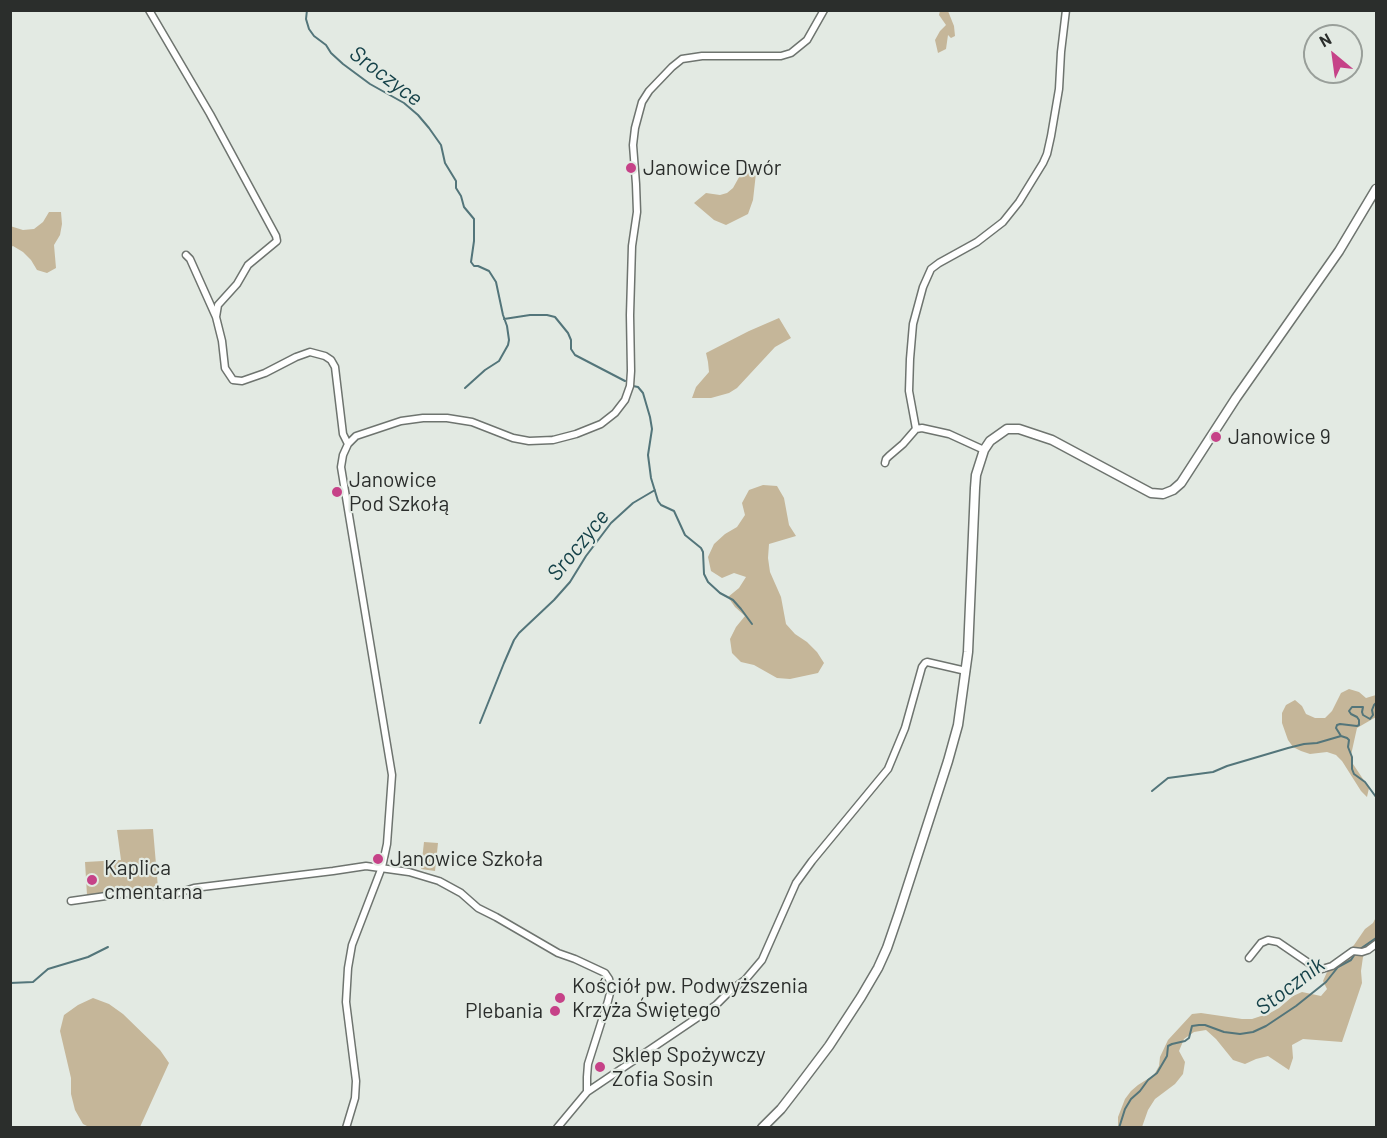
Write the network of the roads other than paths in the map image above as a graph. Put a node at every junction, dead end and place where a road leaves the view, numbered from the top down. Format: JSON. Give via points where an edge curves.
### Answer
{"nodes":[{"id":1,"x":149,"y":10,"type":"edge"},
{"id":2,"x":824,"y":10,"type":"edge"},
{"id":3,"x":1066,"y":10,"type":"edge"},
{"id":4,"x":1377,"y":189,"type":"edge"},
{"id":5,"x":186,"y":255,"type":"dead end"},
{"id":6,"x":216,"y":317,"type":"junction"},
{"id":7,"x":916,"y":429,"type":"junction"},
{"id":8,"x":348,"y":444,"type":"junction"},
{"id":9,"x":984,"y":450,"type":"junction"},
{"id":10,"x":885,"y":463,"type":"dead end"},
{"id":11,"x":966,"y":671,"type":"junction"},
{"id":12,"x":382,"y":867,"type":"junction"},
{"id":13,"x":71,"y":901,"type":"dead end"},
{"id":14,"x":1377,"y":944,"type":"edge"},
{"id":15,"x":1249,"y":958,"type":"dead end"},
{"id":16,"x":587,"y":1092,"type":"junction"},
{"id":17,"x":346,"y":1128,"type":"edge"},
{"id":18,"x":557,"y":1128,"type":"edge"},
{"id":19,"x":762,"y":1128,"type":"edge"}],
"edges":[{"from":1,"to":6,"type":"street","via":[[276,236],[277,242],[248,265],[218,305]]},
{"from":2,"to":8,"type":"street","via":[[807,40],[792,53],[682,59],[642,102],[633,145],[637,212],[632,246],[630,386],[615,413],[601,424],[554,440],[513,438],[472,422],[447,418],[401,421],[356,436]]},
{"from":3,"to":7,"type":"street","via":[[1052,136],[1043,163],[1003,222],[983,239],[931,269],[923,286],[913,324],[910,359],[909,391]]},
{"from":4,"to":9,"type":"street","via":[[1339,251],[1173,490],[1151,493],[1052,440],[1019,429],[1007,429]]},
{"from":5,"to":6,"type":"street"},
{"from":6,"to":8,"type":"street","via":[[225,368],[233,380],[265,374],[310,352],[331,360]]},
{"from":7,"to":9,"type":"street","via":[[949,434]]},
{"from":7,"to":10,"type":"street"},
{"from":8,"to":12,"type":"street","via":[[341,467],[392,775]]},
{"from":9,"to":11,"type":"street","via":[[975,488]]},
{"from":11,"to":16,"type":"street","via":[[927,662],[922,667],[888,769],[796,883],[762,960],[745,980],[717,1005]]},
{"from":11,"to":19,"type":"street","via":[[948,761],[887,948],[861,998],[828,1046]]},
{"from":12,"to":13,"type":"street","via":[[194,888],[168,896],[128,893]]},
{"from":12,"to":16,"type":"street","via":[[439,881],[558,953],[605,973],[611,989],[588,1064]]},
{"from":12,"to":17,"type":"street","via":[[352,945],[348,968],[346,1002],[356,1081]]},
{"from":14,"to":15,"type":"street","via":[[1368,951],[1353,951],[1322,969],[1268,940]]},
{"from":16,"to":18,"type":"street"}]}
